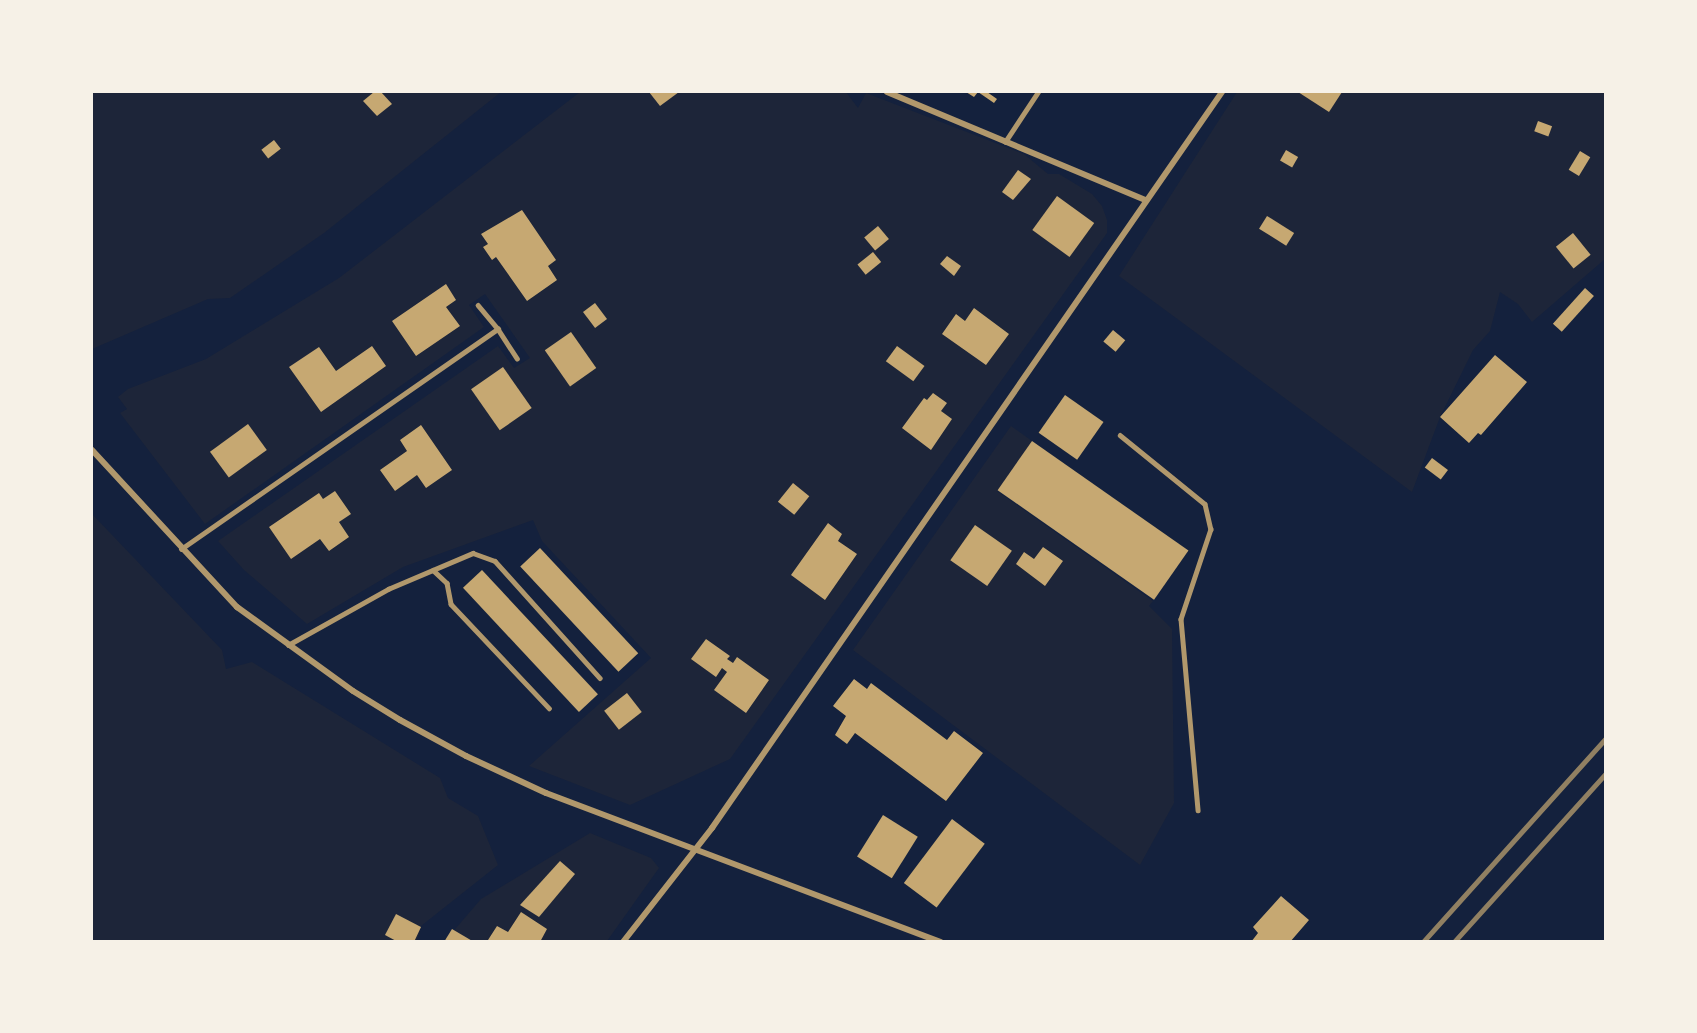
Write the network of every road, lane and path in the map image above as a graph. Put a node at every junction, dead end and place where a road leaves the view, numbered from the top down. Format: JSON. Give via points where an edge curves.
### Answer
{"nodes":[{"id":1,"x":887,"y":92,"type":"edge"},
{"id":2,"x":1038,"y":92,"type":"edge"},
{"id":3,"x":1222,"y":92,"type":"edge"},
{"id":4,"x":1005,"y":142,"type":"junction"},
{"id":5,"x":1145,"y":200,"type":"junction"},
{"id":6,"x":478,"y":305,"type":"dead end"},
{"id":7,"x":498,"y":329,"type":"junction"},
{"id":8,"x":517,"y":358,"type":"dead end"},
{"id":9,"x":1120,"y":435,"type":"dead end"},
{"id":10,"x":92,"y":450,"type":"edge"},
{"id":11,"x":182,"y":549,"type":"junction"},
{"id":12,"x":433,"y":570,"type":"junction"},
{"id":13,"x":288,"y":645,"type":"junction"},
{"id":14,"x":600,"y":678,"type":"dead end"},
{"id":15,"x":549,"y":708,"type":"dead end"},
{"id":16,"x":1198,"y":810,"type":"dead end"},
{"id":17,"x":694,"y":848,"type":"junction"},
{"id":18,"x":623,"y":942,"type":"edge"},
{"id":19,"x":941,"y":942,"type":"edge"}],
"edges":[{"from":1,"to":4,"type":"street"},
{"from":2,"to":4,"type":"lane"},
{"from":3,"to":5,"type":"street"},
{"from":4,"to":5,"type":"street"},
{"from":5,"to":17,"type":"street"},
{"from":6,"to":7,"type":"lane"},
{"from":7,"to":8,"type":"lane"},
{"from":7,"to":11,"type":"lane"},
{"from":9,"to":16,"type":"lane","via":[[1205,504],[1211,529],[1181,619]]},
{"from":10,"to":11,"type":"street"},
{"from":11,"to":13,"type":"street","via":[[237,607]]},
{"from":12,"to":13,"type":"lane","via":[[388,589]]},
{"from":12,"to":14,"type":"lane","via":[[473,553],[495,561]]},
{"from":12,"to":15,"type":"lane","via":[[447,583],[451,604]]},
{"from":13,"to":17,"type":"street","via":[[379,707],[466,756],[558,798]]},
{"from":17,"to":18,"type":"street"},
{"from":17,"to":19,"type":"street"}]}
